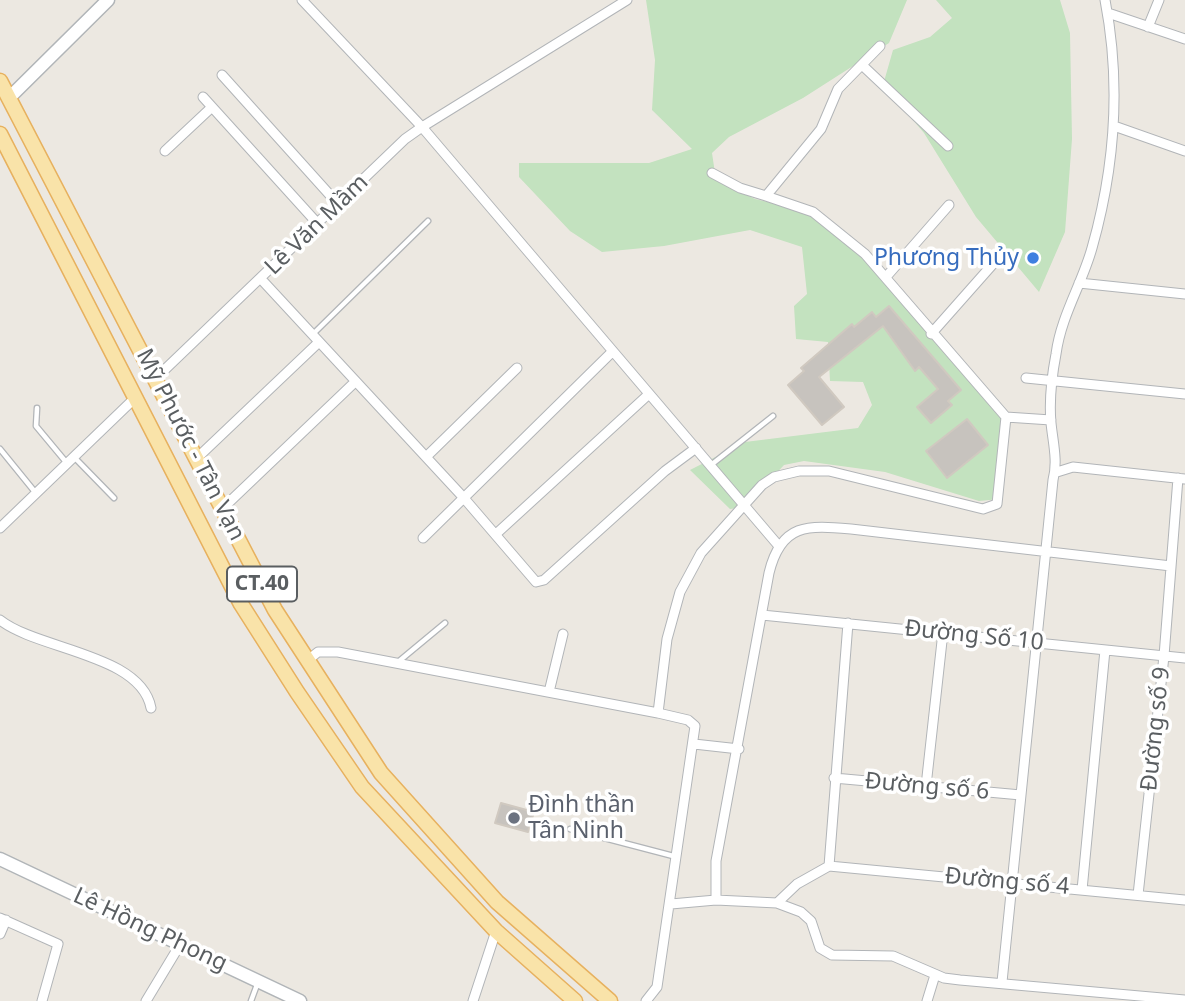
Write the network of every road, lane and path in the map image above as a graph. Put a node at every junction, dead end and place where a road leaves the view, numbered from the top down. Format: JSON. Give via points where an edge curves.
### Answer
{"nodes":[{"id":1,"x":108,"y":0,"type":"edge"},
{"id":2,"x":302,"y":0,"type":"edge"},
{"id":3,"x":627,"y":0,"type":"edge"},
{"id":4,"x":1105,"y":0,"type":"edge"},
{"id":5,"x":1159,"y":0,"type":"edge"},
{"id":6,"x":1108,"y":13,"type":"junction"},
{"id":7,"x":1148,"y":27,"type":"junction"},
{"id":8,"x":1185,"y":40,"type":"edge"},
{"id":9,"x":880,"y":46,"type":"dead end"},
{"id":10,"x":862,"y":65,"type":"junction"},
{"id":11,"x":222,"y":75,"type":"dead end"},
{"id":12,"x":0,"y":81,"type":"edge"},
{"id":13,"x":203,"y":97,"type":"dead end"},
{"id":14,"x":4,"y":102,"type":"edge"},
{"id":15,"x":212,"y":107,"type":"junction"},
{"id":16,"x":1114,"y":126,"type":"junction"},
{"id":17,"x":422,"y":127,"type":"junction"},
{"id":18,"x":0,"y":134,"type":"edge"},
{"id":19,"x":948,"y":146,"type":"dead end"},
{"id":20,"x":165,"y":150,"type":"dead end"},
{"id":21,"x":1185,"y":151,"type":"edge"},
{"id":22,"x":712,"y":173,"type":"dead end"},
{"id":23,"x":766,"y":196,"type":"junction"},
{"id":24,"x":338,"y":204,"type":"junction"},
{"id":25,"x":949,"y":205,"type":"dead end"},
{"id":26,"x":428,"y":221,"type":"dead end"},
{"id":27,"x":318,"y":224,"type":"junction"},
{"id":28,"x":1000,"y":256,"type":"dead end"},
{"id":29,"x":887,"y":277,"type":"junction"},
{"id":30,"x":261,"y":279,"type":"junction"},
{"id":31,"x":1079,"y":284,"type":"junction"},
{"id":32,"x":1185,"y":294,"type":"edge"},
{"id":33,"x":932,"y":334,"type":"junction"},
{"id":34,"x":315,"y":339,"type":"junction"},
{"id":35,"x":612,"y":352,"type":"junction"},
{"id":36,"x":517,"y":368,"type":"dead end"},
{"id":37,"x":156,"y":378,"type":"junction"},
{"id":38,"x":1026,"y":378,"type":"dead end"},
{"id":39,"x":1054,"y":380,"type":"junction"},
{"id":40,"x":355,"y":382,"type":"junction"},
{"id":41,"x":649,"y":394,"type":"junction"},
{"id":42,"x":1185,"y":394,"type":"edge"},
{"id":43,"x":135,"y":398,"type":"junction"},
{"id":44,"x":37,"y":408,"type":"dead end"},
{"id":45,"x":773,"y":416,"type":"dead end"},
{"id":46,"x":1006,"y":417,"type":"junction"},
{"id":47,"x":1051,"y":420,"type":"junction"},
{"id":48,"x":696,"y":448,"type":"junction"},
{"id":49,"x":0,"y":449,"type":"edge"},
{"id":50,"x":426,"y":457,"type":"junction"},
{"id":51,"x":197,"y":458,"type":"junction"},
{"id":52,"x":70,"y":459,"type":"junction"},
{"id":53,"x":710,"y":465,"type":"junction"},
{"id":54,"x":1057,"y":472,"type":"junction"},
{"id":55,"x":1181,"y":478,"type":"edge"},
{"id":56,"x":36,"y":492,"type":"junction"},
{"id":57,"x":463,"y":497,"type":"junction"},
{"id":58,"x":114,"y":498,"type":"dead end"},
{"id":59,"x":745,"y":507,"type":"junction"},
{"id":60,"x":223,"y":508,"type":"junction"},
{"id":61,"x":1,"y":524,"type":"edge"},
{"id":62,"x":496,"y":534,"type":"junction"},
{"id":63,"x":423,"y":538,"type":"dead end"},
{"id":64,"x":778,"y":545,"type":"junction"},
{"id":65,"x":1046,"y":551,"type":"junction"},
{"id":66,"x":1171,"y":566,"type":"junction"},
{"id":67,"x":762,"y":615,"type":"junction"},
{"id":68,"x":0,"y":620,"type":"edge"},
{"id":69,"x":445,"y":623,"type":"dead end"},
{"id":70,"x":848,"y":623,"type":"junction"},
{"id":71,"x":943,"y":632,"type":"junction"},
{"id":72,"x":563,"y":634,"type":"dead end"},
{"id":73,"x":1036,"y":643,"type":"junction"},
{"id":74,"x":1105,"y":650,"type":"junction"},
{"id":75,"x":1164,"y":656,"type":"junction"},
{"id":76,"x":1185,"y":658,"type":"edge"},
{"id":77,"x":308,"y":660,"type":"junction"},
{"id":78,"x":397,"y":663,"type":"junction"},
{"id":79,"x":549,"y":692,"type":"junction"},
{"id":80,"x":150,"y":708,"type":"dead end"},
{"id":81,"x":658,"y":713,"type":"junction"},
{"id":82,"x":694,"y":744,"type":"junction"},
{"id":83,"x":739,"y":749,"type":"junction"},
{"id":84,"x":834,"y":778,"type":"junction"},
{"id":85,"x":926,"y":786,"type":"junction"},
{"id":86,"x":1021,"y":795,"type":"junction"},
{"id":87,"x":570,"y":829,"type":"dead end"},
{"id":88,"x":678,"y":857,"type":"junction"},
{"id":89,"x":0,"y":859,"type":"edge"},
{"id":90,"x":829,"y":866,"type":"junction"},
{"id":91,"x":1012,"y":883,"type":"junction"},
{"id":92,"x":1082,"y":890,"type":"junction"},
{"id":93,"x":1138,"y":895,"type":"junction"},
{"id":94,"x":716,"y":900,"type":"junction"},
{"id":95,"x":1185,"y":900,"type":"edge"},
{"id":96,"x":777,"y":903,"type":"junction"},
{"id":97,"x":671,"y":904,"type":"junction"},
{"id":98,"x":3,"y":919,"type":"edge"},
{"id":99,"x":496,"y":931,"type":"junction"},
{"id":100,"x":0,"y":934,"type":"edge"},
{"id":101,"x":181,"y":943,"type":"junction"},
{"id":102,"x":935,"y":975,"type":"junction"},
{"id":103,"x":259,"y":982,"type":"junction"},
{"id":104,"x":1002,"y":982,"type":"junction"},
{"id":105,"x":1185,"y":1000,"type":"edge"},
{"id":106,"x":42,"y":1001,"type":"edge"},
{"id":107,"x":146,"y":1001,"type":"edge"},
{"id":108,"x":251,"y":1001,"type":"edge"},
{"id":109,"x":300,"y":1001,"type":"edge"},
{"id":110,"x":473,"y":1001,"type":"edge"},
{"id":111,"x":575,"y":1001,"type":"edge"},
{"id":112,"x":610,"y":1001,"type":"edge"},
{"id":113,"x":646,"y":1001,"type":"edge"},
{"id":114,"x":927,"y":1001,"type":"edge"}],
"edges":[{"from":1,"to":14,"type":"main road"},
{"from":2,"to":17,"type":"street"},
{"from":3,"to":17,"type":"street","name":"Lê Văn Mầm"},
{"from":4,"to":6,"type":"street"},
{"from":5,"to":7,"type":"street"},
{"from":6,"to":7,"type":"street"},
{"from":6,"to":16,"type":"street"},
{"from":7,"to":8,"type":"street"},
{"from":9,"to":10,"type":"street"},
{"from":10,"to":19,"type":"street"},
{"from":10,"to":23,"type":"street","via":[[838,89],[821,130]]},
{"from":11,"to":24,"type":"street"},
{"from":12,"to":14,"type":"main road","name":"Mỹ Phước - Tân Vạn","number":"CT.40"},
{"from":13,"to":15,"type":"street"},
{"from":14,"to":37,"type":"main road","name":"Mỹ Phước - Tân Vạn","number":"CT.40"},
{"from":15,"to":20,"type":"street"},
{"from":15,"to":27,"type":"street"},
{"from":16,"to":21,"type":"street"},
{"from":16,"to":31,"type":"street","via":[[1108,177]]},
{"from":17,"to":24,"type":"street","name":"Lê Văn Mầm"},
{"from":17,"to":35,"type":"street"},
{"from":18,"to":43,"type":"main road","name":"Mỹ Phước - Tân Vạn","number":"CT.40"},
{"from":22,"to":23,"type":"street"},
{"from":23,"to":29,"type":"street","via":[[813,212]]},
{"from":24,"to":27,"type":"street","name":"Lê Văn Mầm"},
{"from":25,"to":29,"type":"street"},
{"from":26,"to":34,"type":"lane"},
{"from":27,"to":30,"type":"street","name":"Lê Văn Mầm"},
{"from":28,"to":33,"type":"street"},
{"from":29,"to":33,"type":"street"},
{"from":30,"to":34,"type":"street"},
{"from":30,"to":37,"type":"street","name":"Lê Văn Mầm"},
{"from":31,"to":32,"type":"street"},
{"from":31,"to":39,"type":"street","via":[[1060,333]]},
{"from":33,"to":46,"type":"street"},
{"from":34,"to":40,"type":"street"},
{"from":34,"to":51,"type":"street"},
{"from":35,"to":41,"type":"street"},
{"from":35,"to":57,"type":"street"},
{"from":36,"to":50,"type":"street"},
{"from":37,"to":51,"type":"main road","name":"Mỹ Phước - Tân Vạn","number":"CT.40"},
{"from":38,"to":39,"type":"street"},
{"from":39,"to":42,"type":"street"},
{"from":39,"to":47,"type":"street"},
{"from":40,"to":50,"type":"street"},
{"from":40,"to":60,"type":"street"},
{"from":41,"to":48,"type":"street"},
{"from":41,"to":62,"type":"street"},
{"from":43,"to":52,"type":"street"},
{"from":43,"to":99,"type":"main road","name":"Mỹ Phước - Tân Vạn","number":"CT.40","via":[[241,604],[297,692],[362,787]]},
{"from":44,"to":52,"type":"lane","via":[[36,426]]},
{"from":45,"to":53,"type":"lane"},
{"from":46,"to":47,"type":"street"},
{"from":46,"to":59,"type":"street","via":[[1001,482],[997,504],[992,507],[983,509],[829,471],[799,471],[762,485]]},
{"from":47,"to":54,"type":"street"},
{"from":48,"to":53,"type":"street"},
{"from":48,"to":62,"type":"street","via":[[544,580],[536,582]]},
{"from":49,"to":56,"type":"lane"},
{"from":50,"to":57,"type":"street"},
{"from":51,"to":60,"type":"main road","name":"Mỹ Phước - Tân Vạn","number":"CT.40"},
{"from":52,"to":56,"type":"street"},
{"from":52,"to":58,"type":"lane"},
{"from":53,"to":59,"type":"street"},
{"from":54,"to":55,"type":"street","via":[[1073,467]]},
{"from":54,"to":65,"type":"street"},
{"from":55,"to":66,"type":"street","name":"Đường số 9"},
{"from":56,"to":61,"type":"street"},
{"from":57,"to":62,"type":"street"},
{"from":57,"to":63,"type":"street"},
{"from":59,"to":64,"type":"street"},
{"from":59,"to":81,"type":"street","via":[[701,553],[680,592],[667,639]]},
{"from":60,"to":77,"type":"main road","name":"Mỹ Phước - Tân Vạn","number":"CT.40","via":[[275,610]]},
{"from":64,"to":65,"type":"street","via":[[790,534],[812,526]]},
{"from":64,"to":67,"type":"street"},
{"from":65,"to":66,"type":"street"},
{"from":65,"to":73,"type":"street"},
{"from":66,"to":75,"type":"street","name":"Đường số 9"},
{"from":67,"to":70,"type":"street","name":"Đường Số 10"},
{"from":67,"to":83,"type":"street"},
{"from":68,"to":80,"type":"street","via":[[29,636],[97,659],[135,680],[147,693]]},
{"from":69,"to":78,"type":"lane"},
{"from":70,"to":71,"type":"street","name":"Đường Số 10"},
{"from":70,"to":84,"type":"street"},
{"from":71,"to":73,"type":"street","name":"Đường Số 10"},
{"from":71,"to":85,"type":"street"},
{"from":72,"to":79,"type":"street"},
{"from":73,"to":74,"type":"street","name":"Đường Số 10"},
{"from":73,"to":86,"type":"street"},
{"from":74,"to":75,"type":"street","name":"Đường Số 10"},
{"from":74,"to":92,"type":"street"},
{"from":75,"to":76,"type":"street","name":"Đường Số 10"},
{"from":75,"to":93,"type":"street","name":"Đường số 9"},
{"from":77,"to":78,"type":"street","via":[[327,651]]},
{"from":77,"to":112,"type":"main road","name":"Mỹ Phước - Tân Vạn","number":"CT.40","via":[[381,773],[497,902]]},
{"from":78,"to":79,"type":"street"},
{"from":79,"to":81,"type":"street"},
{"from":81,"to":82,"type":"street","via":[[695,726]]},
{"from":82,"to":83,"type":"street"},
{"from":82,"to":88,"type":"street"},
{"from":83,"to":94,"type":"street","via":[[716,861]]},
{"from":84,"to":85,"type":"street","name":"Đường số 6"},
{"from":84,"to":90,"type":"street"},
{"from":85,"to":86,"type":"street","name":"Đường số 6"},
{"from":86,"to":91,"type":"street"},
{"from":87,"to":88,"type":"lane"},
{"from":88,"to":97,"type":"street"},
{"from":89,"to":101,"type":"main road","name":"Lê Hồng Phong"},
{"from":90,"to":91,"type":"street","name":"Đường số 4"},
{"from":90,"to":96,"type":"street","via":[[797,884]]},
{"from":91,"to":92,"type":"street","name":"Đường số 4"},
{"from":91,"to":104,"type":"street"},
{"from":92,"to":93,"type":"street","name":"Đường số 4"},
{"from":93,"to":95,"type":"street","name":"Đường số 4"},
{"from":94,"to":96,"type":"street"},
{"from":94,"to":97,"type":"street"},
{"from":96,"to":102,"type":"street","via":[[811,921],[820,948],[832,955],[893,956]]},
{"from":97,"to":113,"type":"street","via":[[657,987]]},
{"from":98,"to":100,"type":"street"},
{"from":98,"to":106,"type":"street","via":[[58,944]]},
{"from":99,"to":110,"type":"street"},
{"from":99,"to":111,"type":"main road","name":"Mỹ Phước - Tân Vạn","number":"CT.40"},
{"from":101,"to":103,"type":"main road","name":"Lê Hồng Phong"},
{"from":101,"to":107,"type":"street"},
{"from":102,"to":104,"type":"street"},
{"from":102,"to":114,"type":"street"},
{"from":103,"to":108,"type":"lane"},
{"from":103,"to":109,"type":"main road","name":"Lê Hồng Phong"},
{"from":104,"to":105,"type":"street"}]}
